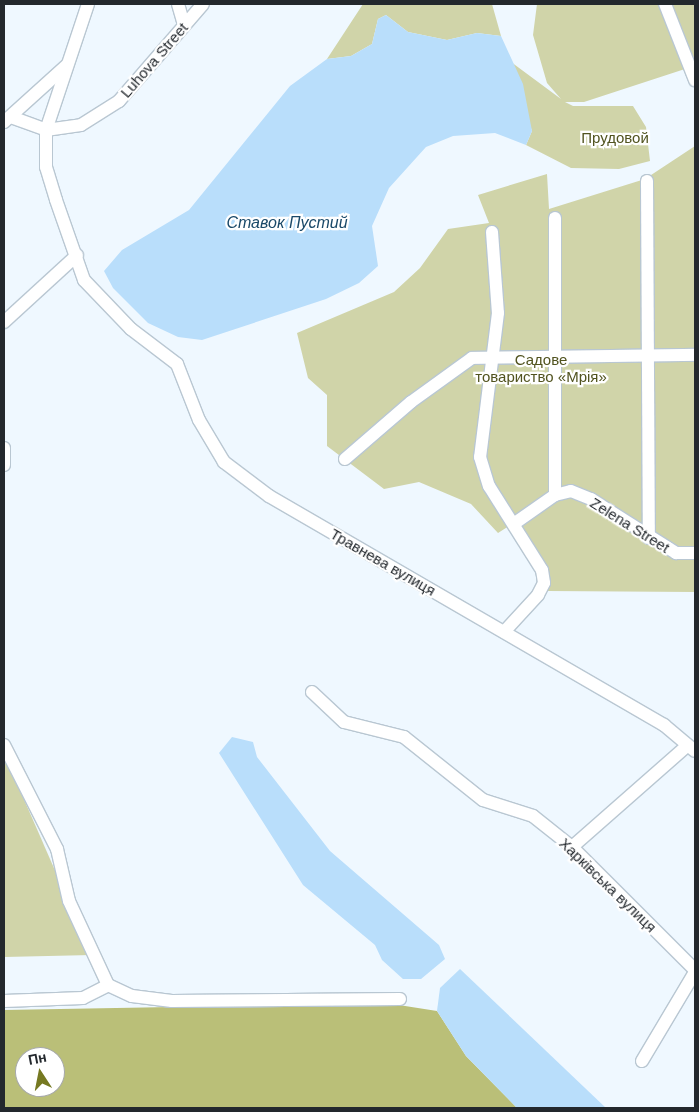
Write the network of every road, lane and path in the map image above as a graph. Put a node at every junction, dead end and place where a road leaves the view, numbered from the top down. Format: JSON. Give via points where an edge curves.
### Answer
{"nodes":[{"id":1,"x":88,"y":4,"type":"edge"},
{"id":2,"x":178,"y":4,"type":"edge"},
{"id":3,"x":203,"y":4,"type":"edge"},
{"id":4,"x":665,"y":4,"type":"edge"},
{"id":5,"x":184,"y":25,"type":"junction"},
{"id":6,"x":68,"y":64,"type":"junction"},
{"id":7,"x":695,"y":80,"type":"edge"},
{"id":8,"x":7,"y":120,"type":"edge"},
{"id":9,"x":46,"y":130,"type":"junction"},
{"id":10,"x":647,"y":181,"type":"dead end"},
{"id":11,"x":555,"y":218,"type":"dead end"},
{"id":12,"x":492,"y":232,"type":"dead end"},
{"id":13,"x":77,"y":255,"type":"junction"},
{"id":14,"x":4,"y":322,"type":"edge"},
{"id":15,"x":650,"y":353,"type":"junction"},
{"id":16,"x":555,"y":355,"type":"junction"},
{"id":17,"x":695,"y":355,"type":"edge"},
{"id":18,"x":496,"y":356,"type":"junction"},
{"id":19,"x":4,"y":448,"type":"edge"},
{"id":20,"x":345,"y":459,"type":"dead end"},
{"id":21,"x":4,"y":465,"type":"edge"},
{"id":22,"x":555,"y":495,"type":"junction"},
{"id":23,"x":515,"y":523,"type":"junction"},
{"id":24,"x":649,"y":538,"type":"junction"},
{"id":25,"x":695,"y":553,"type":"edge"},
{"id":26,"x":504,"y":632,"type":"junction"},
{"id":27,"x":312,"y":692,"type":"dead end"},
{"id":28,"x":4,"y":745,"type":"edge"},
{"id":29,"x":692,"y":748,"type":"edge"},
{"id":30,"x":8,"y":765,"type":"edge"},
{"id":31,"x":572,"y":847,"type":"junction"},
{"id":32,"x":695,"y":971,"type":"edge"},
{"id":33,"x":108,"y":985,"type":"junction"},
{"id":34,"x":400,"y":999,"type":"dead end"},
{"id":35,"x":4,"y":1001,"type":"edge"},
{"id":36,"x":642,"y":1061,"type":"dead end"}],
"edges":[{"from":1,"to":6,"type":"street","name":"Травнева вулиця"},
{"from":2,"to":5,"type":"street"},
{"from":3,"to":5,"type":"street","name":"Luhova Street"},
{"from":4,"to":7,"type":"street"},
{"from":5,"to":9,"type":"street","name":"Luhova Street","via":[[119,101],[81,125]]},
{"from":6,"to":8,"type":"street"},
{"from":6,"to":9,"type":"street","name":"Травнева вулиця"},
{"from":8,"to":9,"type":"street"},
{"from":9,"to":13,"type":"street","name":"Травнева вулиця","via":[[46,166]]},
{"from":10,"to":15,"type":"street"},
{"from":11,"to":16,"type":"street"},
{"from":12,"to":18,"type":"street"},
{"from":13,"to":14,"type":"street"},
{"from":13,"to":26,"type":"street","name":"Травнева вулиця","via":[[84,280],[95,296],[130,329],[177,364],[199,420],[224,462],[269,496]]},
{"from":15,"to":16,"type":"street"},
{"from":15,"to":17,"type":"street"},
{"from":15,"to":24,"type":"street"},
{"from":16,"to":18,"type":"street"},
{"from":16,"to":22,"type":"street"},
{"from":18,"to":20,"type":"street","via":[[472,358],[411,402]]},
{"from":18,"to":23,"type":"street","via":[[480,457],[489,486]]},
{"from":19,"to":21,"type":"street"},
{"from":22,"to":23,"type":"street"},
{"from":22,"to":24,"type":"street","name":"Zelena Street","via":[[571,491],[591,499]]},
{"from":23,"to":26,"type":"street","via":[[542,570],[544,583],[538,595]]},
{"from":24,"to":25,"type":"street","name":"Zelena Street","via":[[676,553]]},
{"from":26,"to":29,"type":"street","name":"Травнева вулиця","via":[[664,725]]},
{"from":27,"to":31,"type":"street","name":"Харківська вулиця","via":[[344,722],[404,737],[482,800],[533,816]]},
{"from":28,"to":30,"type":"street"},
{"from":29,"to":31,"type":"street"},
{"from":30,"to":33,"type":"street","via":[[57,850],[69,901]]},
{"from":31,"to":32,"type":"street","name":"Харківська вулиця"},
{"from":32,"to":36,"type":"street"},
{"from":33,"to":34,"type":"street","via":[[132,996],[172,1001]]},
{"from":33,"to":35,"type":"street","via":[[83,998]]}]}
